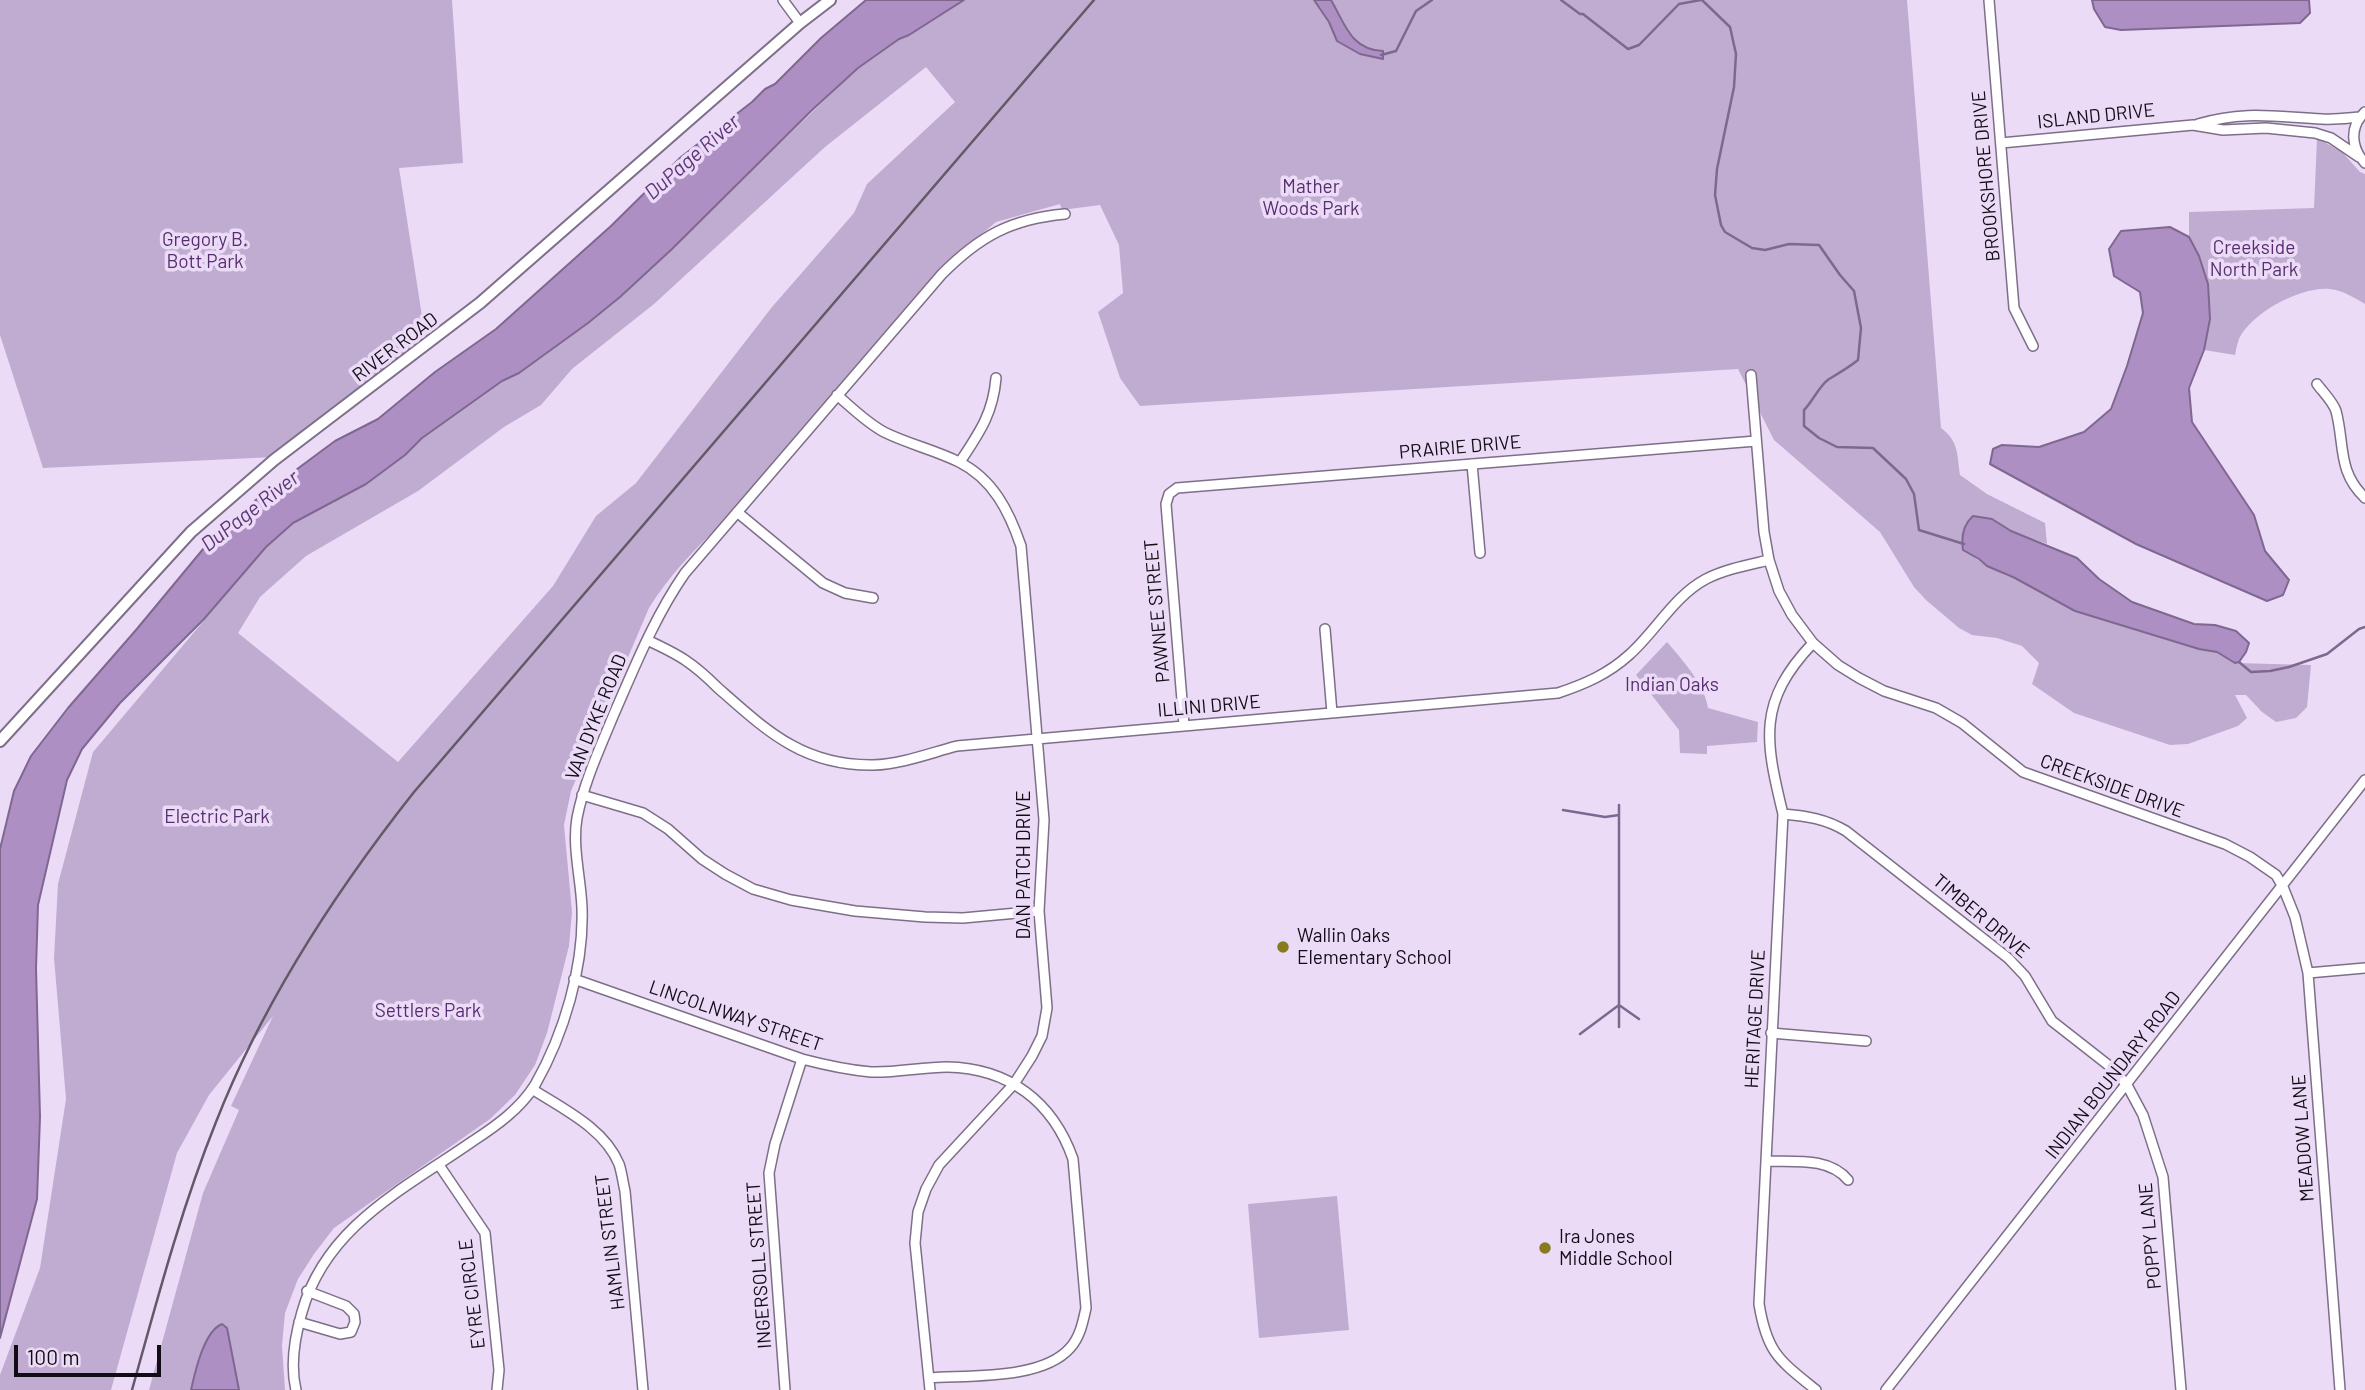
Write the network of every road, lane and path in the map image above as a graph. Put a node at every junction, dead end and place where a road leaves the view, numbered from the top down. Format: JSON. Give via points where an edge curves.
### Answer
{"nodes":[{"id":1,"x":783,"y":0,"type":"edge"},
{"id":2,"x":830,"y":0,"type":"edge"},
{"id":3,"x":1989,"y":0,"type":"edge"},
{"id":4,"x":800,"y":23,"type":"junction"},
{"id":5,"x":2363,"y":114,"type":"edge"},
{"id":6,"x":2193,"y":125,"type":"junction"},
{"id":7,"x":2001,"y":143,"type":"junction"},
{"id":8,"x":2362,"y":160,"type":"edge"},
{"id":9,"x":1065,"y":214,"type":"dead end"},
{"id":10,"x":2033,"y":346,"type":"dead end"},
{"id":11,"x":1751,"y":375,"type":"dead end"},
{"id":12,"x":996,"y":378,"type":"dead end"},
{"id":13,"x":2317,"y":384,"type":"dead end"},
{"id":14,"x":837,"y":395,"type":"junction"},
{"id":15,"x":1756,"y":441,"type":"junction"},
{"id":16,"x":960,"y":462,"type":"junction"},
{"id":17,"x":1472,"y":464,"type":"junction"},
{"id":18,"x":1169,"y":494,"type":"joint"},
{"id":19,"x":2365,"y":498,"type":"edge"},
{"id":20,"x":737,"y":512,"type":"junction"},
{"id":21,"x":1480,"y":553,"type":"dead end"},
{"id":22,"x":1769,"y":560,"type":"junction"},
{"id":23,"x":873,"y":598,"type":"dead end"},
{"id":24,"x":1325,"y":629,"type":"dead end"},
{"id":25,"x":647,"y":640,"type":"junction"},
{"id":26,"x":1813,"y":643,"type":"junction"},
{"id":27,"x":1332,"y":713,"type":"junction"},
{"id":28,"x":1184,"y":725,"type":"junction"},
{"id":29,"x":1039,"y":738,"type":"junction"},
{"id":30,"x":0,"y":741,"type":"edge"},
{"id":31,"x":2365,"y":780,"type":"edge"},
{"id":32,"x":583,"y":795,"type":"junction"},
{"id":33,"x":1783,"y":814,"type":"junction"},
{"id":34,"x":2283,"y":887,"type":"junction"},
{"id":35,"x":1038,"y":911,"type":"junction"},
{"id":36,"x":2365,"y":968,"type":"edge"},
{"id":37,"x":2308,"y":973,"type":"junction"},
{"id":38,"x":574,"y":979,"type":"junction"},
{"id":39,"x":1771,"y":1033,"type":"junction"},
{"id":40,"x":1866,"y":1041,"type":"dead end"},
{"id":41,"x":802,"y":1059,"type":"junction"},
{"id":42,"x":1014,"y":1084,"type":"junction"},
{"id":43,"x":2127,"y":1085,"type":"junction"},
{"id":44,"x":533,"y":1089,"type":"junction"},
{"id":45,"x":1766,"y":1161,"type":"junction"},
{"id":46,"x":439,"y":1165,"type":"junction"},
{"id":47,"x":1848,"y":1180,"type":"dead end"},
{"id":48,"x":307,"y":1291,"type":"junction"},
{"id":49,"x":299,"y":1322,"type":"junction"},
{"id":50,"x":929,"y":1378,"type":"junction"},
{"id":51,"x":296,"y":1390,"type":"edge"},
{"id":52,"x":497,"y":1390,"type":"edge"},
{"id":53,"x":643,"y":1390,"type":"edge"},
{"id":54,"x":785,"y":1390,"type":"edge"},
{"id":55,"x":930,"y":1390,"type":"edge"},
{"id":56,"x":1816,"y":1390,"type":"edge"},
{"id":57,"x":1886,"y":1390,"type":"edge"},
{"id":58,"x":2181,"y":1390,"type":"edge"},
{"id":59,"x":2340,"y":1390,"type":"edge"}],
"edges":[{"from":1,"to":4,"type":"street"},
{"from":2,"to":4,"type":"street","name":"RIVER ROAD"},
{"from":3,"to":7,"type":"street","name":"BROOKSHORE DRIVE"},
{"from":4,"to":30,"type":"street","name":"RIVER ROAD","via":[[480,303],[274,460],[191,532]]},
{"from":5,"to":6,"type":"street","name":"ISLAND DRIVE","via":[[2324,120],[2286,115],[2222,116]]},
{"from":5,"to":8,"type":"street","via":[[2353,136]]},
{"from":6,"to":7,"type":"street","name":"ISLAND DRIVE"},
{"from":6,"to":8,"type":"street","name":"ISLAND DRIVE","via":[[2315,132]]},
{"from":7,"to":10,"type":"street","name":"BROOKSHORE DRIVE","via":[[2014,308]]},
{"from":9,"to":14,"type":"street","name":"VAN DYKE ROAD","via":[[1035,217],[1004,228],[961,255]]},
{"from":11,"to":15,"type":"street","name":"CREEKSIDE DRIVE"},
{"from":12,"to":16,"type":"street","via":[[986,421]]},
{"from":13,"to":19,"type":"street","via":[[2335,409],[2342,459]]},
{"from":14,"to":16,"type":"street","name":"DAN PATCH DRIVE","via":[[881,431]]},
{"from":14,"to":20,"type":"street","name":"VAN DYKE ROAD"},
{"from":15,"to":17,"type":"street","name":"PRAIRIE DRIVE"},
{"from":15,"to":22,"type":"street","name":"CREEKSIDE DRIVE"},
{"from":16,"to":29,"type":"street","name":"DAN PATCH DRIVE","via":[[998,493],[1021,546]]},
{"from":17,"to":18,"type":"street","name":"PRAIRIE DRIVE","via":[[1177,488]]},
{"from":17,"to":21,"type":"street"},
{"from":18,"to":28,"type":"street","name":"PAWNEE STREET","via":[[1166,504]]},
{"from":20,"to":23,"type":"street","via":[[823,583]]},
{"from":20,"to":25,"type":"street","name":"VAN DYKE ROAD","via":[[678,582]]},
{"from":22,"to":26,"type":"street","name":"CREEKSIDE DRIVE","via":[[1779,591]]},
{"from":22,"to":27,"type":"street","name":"ILLINI DRIVE","via":[[1705,579],[1681,597],[1631,654],[1608,673],[1584,684],[1532,697]]},
{"from":24,"to":27,"type":"street"},
{"from":25,"to":29,"type":"street","name":"ILLINI DRIVE","via":[[687,661],[769,732],[814,755],[872,765],[897,763],[957,746]]},
{"from":25,"to":32,"type":"street","name":"VAN DYKE ROAD"},
{"from":26,"to":33,"type":"street","name":"HERITAGE DRIVE","via":[[1782,682],[1769,730],[1770,758]]},
{"from":26,"to":34,"type":"street","name":"CREEKSIDE DRIVE","via":[[1860,678],[1962,723],[2023,772],[2225,844],[2268,869]]},
{"from":27,"to":28,"type":"street","name":"ILLINI DRIVE"},
{"from":28,"to":29,"type":"street","name":"ILLINI DRIVE"},
{"from":29,"to":35,"type":"street","name":"DAN PATCH DRIVE","via":[[1044,820]]},
{"from":31,"to":34,"type":"street","name":"INDIAN BOUNDARY ROAD"},
{"from":32,"to":35,"type":"street","via":[[643,813],[725,874],[753,889],[791,900],[925,917]]},
{"from":32,"to":38,"type":"street","name":"VAN DYKE ROAD","via":[[576,821],[582,908]]},
{"from":33,"to":39,"type":"street","name":"HERITAGE DRIVE"},
{"from":33,"to":43,"type":"street","name":"TIMBER DRIVE","via":[[1813,817],[1846,831],[1976,932],[2025,976],[2052,1021]]},
{"from":34,"to":37,"type":"street","name":"MEADOW LANE"},
{"from":34,"to":43,"type":"street","name":"INDIAN BOUNDARY ROAD"},
{"from":35,"to":42,"type":"street","name":"DAN PATCH DRIVE","via":[[1047,1008],[1042,1036]]},
{"from":36,"to":37,"type":"street"},
{"from":37,"to":59,"type":"street","name":"MEADOW LANE"},
{"from":38,"to":41,"type":"street","name":"LINCOLNWAY STREET"},
{"from":38,"to":44,"type":"street","name":"VAN DYKE ROAD","via":[[557,1038]]},
{"from":39,"to":40,"type":"street"},
{"from":39,"to":45,"type":"street","name":"HERITAGE DRIVE"},
{"from":41,"to":42,"type":"street","name":"LINCOLNWAY STREET","via":[[874,1072],[970,1069]]},
{"from":41,"to":54,"type":"street","name":"INGERSOLL STREET","via":[[769,1173]]},
{"from":42,"to":50,"type":"street","name":"DAN PATCH DRIVE","via":[[939,1166],[918,1212],[915,1243]]},
{"from":42,"to":50,"type":"street","name":"LINCOLNWAY STREET","via":[[1049,1112],[1073,1159],[1086,1308],[1080,1332],[1071,1348],[1039,1368]]},
{"from":43,"to":57,"type":"street","name":"INDIAN BOUNDARY ROAD"},
{"from":43,"to":58,"type":"street","name":"POPPY LANE","via":[[2143,1115],[2163,1177]]},
{"from":44,"to":46,"type":"street","name":"VAN DYKE ROAD","via":[[510,1114]]},
{"from":44,"to":53,"type":"street","name":"HAMLIN STREET","via":[[588,1126],[619,1164]]},
{"from":45,"to":47,"type":"street","via":[[1826,1164]]},
{"from":45,"to":56,"type":"street","name":"HERITAGE DRIVE","via":[[1759,1304],[1762,1325],[1780,1361]]},
{"from":46,"to":48,"type":"street","name":"VAN DYKE ROAD","via":[[349,1230]]},
{"from":46,"to":52,"type":"street","name":"EYRE CIRCLE","via":[[485,1233],[499,1370]]},
{"from":48,"to":49,"type":"street","name":"VAN DYKE ROAD"},
{"from":48,"to":49,"type":"street","via":[[346,1306],[355,1322],[351,1332],[340,1334]]},
{"from":49,"to":51,"type":"street","name":"VAN DYKE ROAD","via":[[294,1352]]},
{"from":50,"to":55,"type":"street","name":"DAN PATCH DRIVE"}]}
